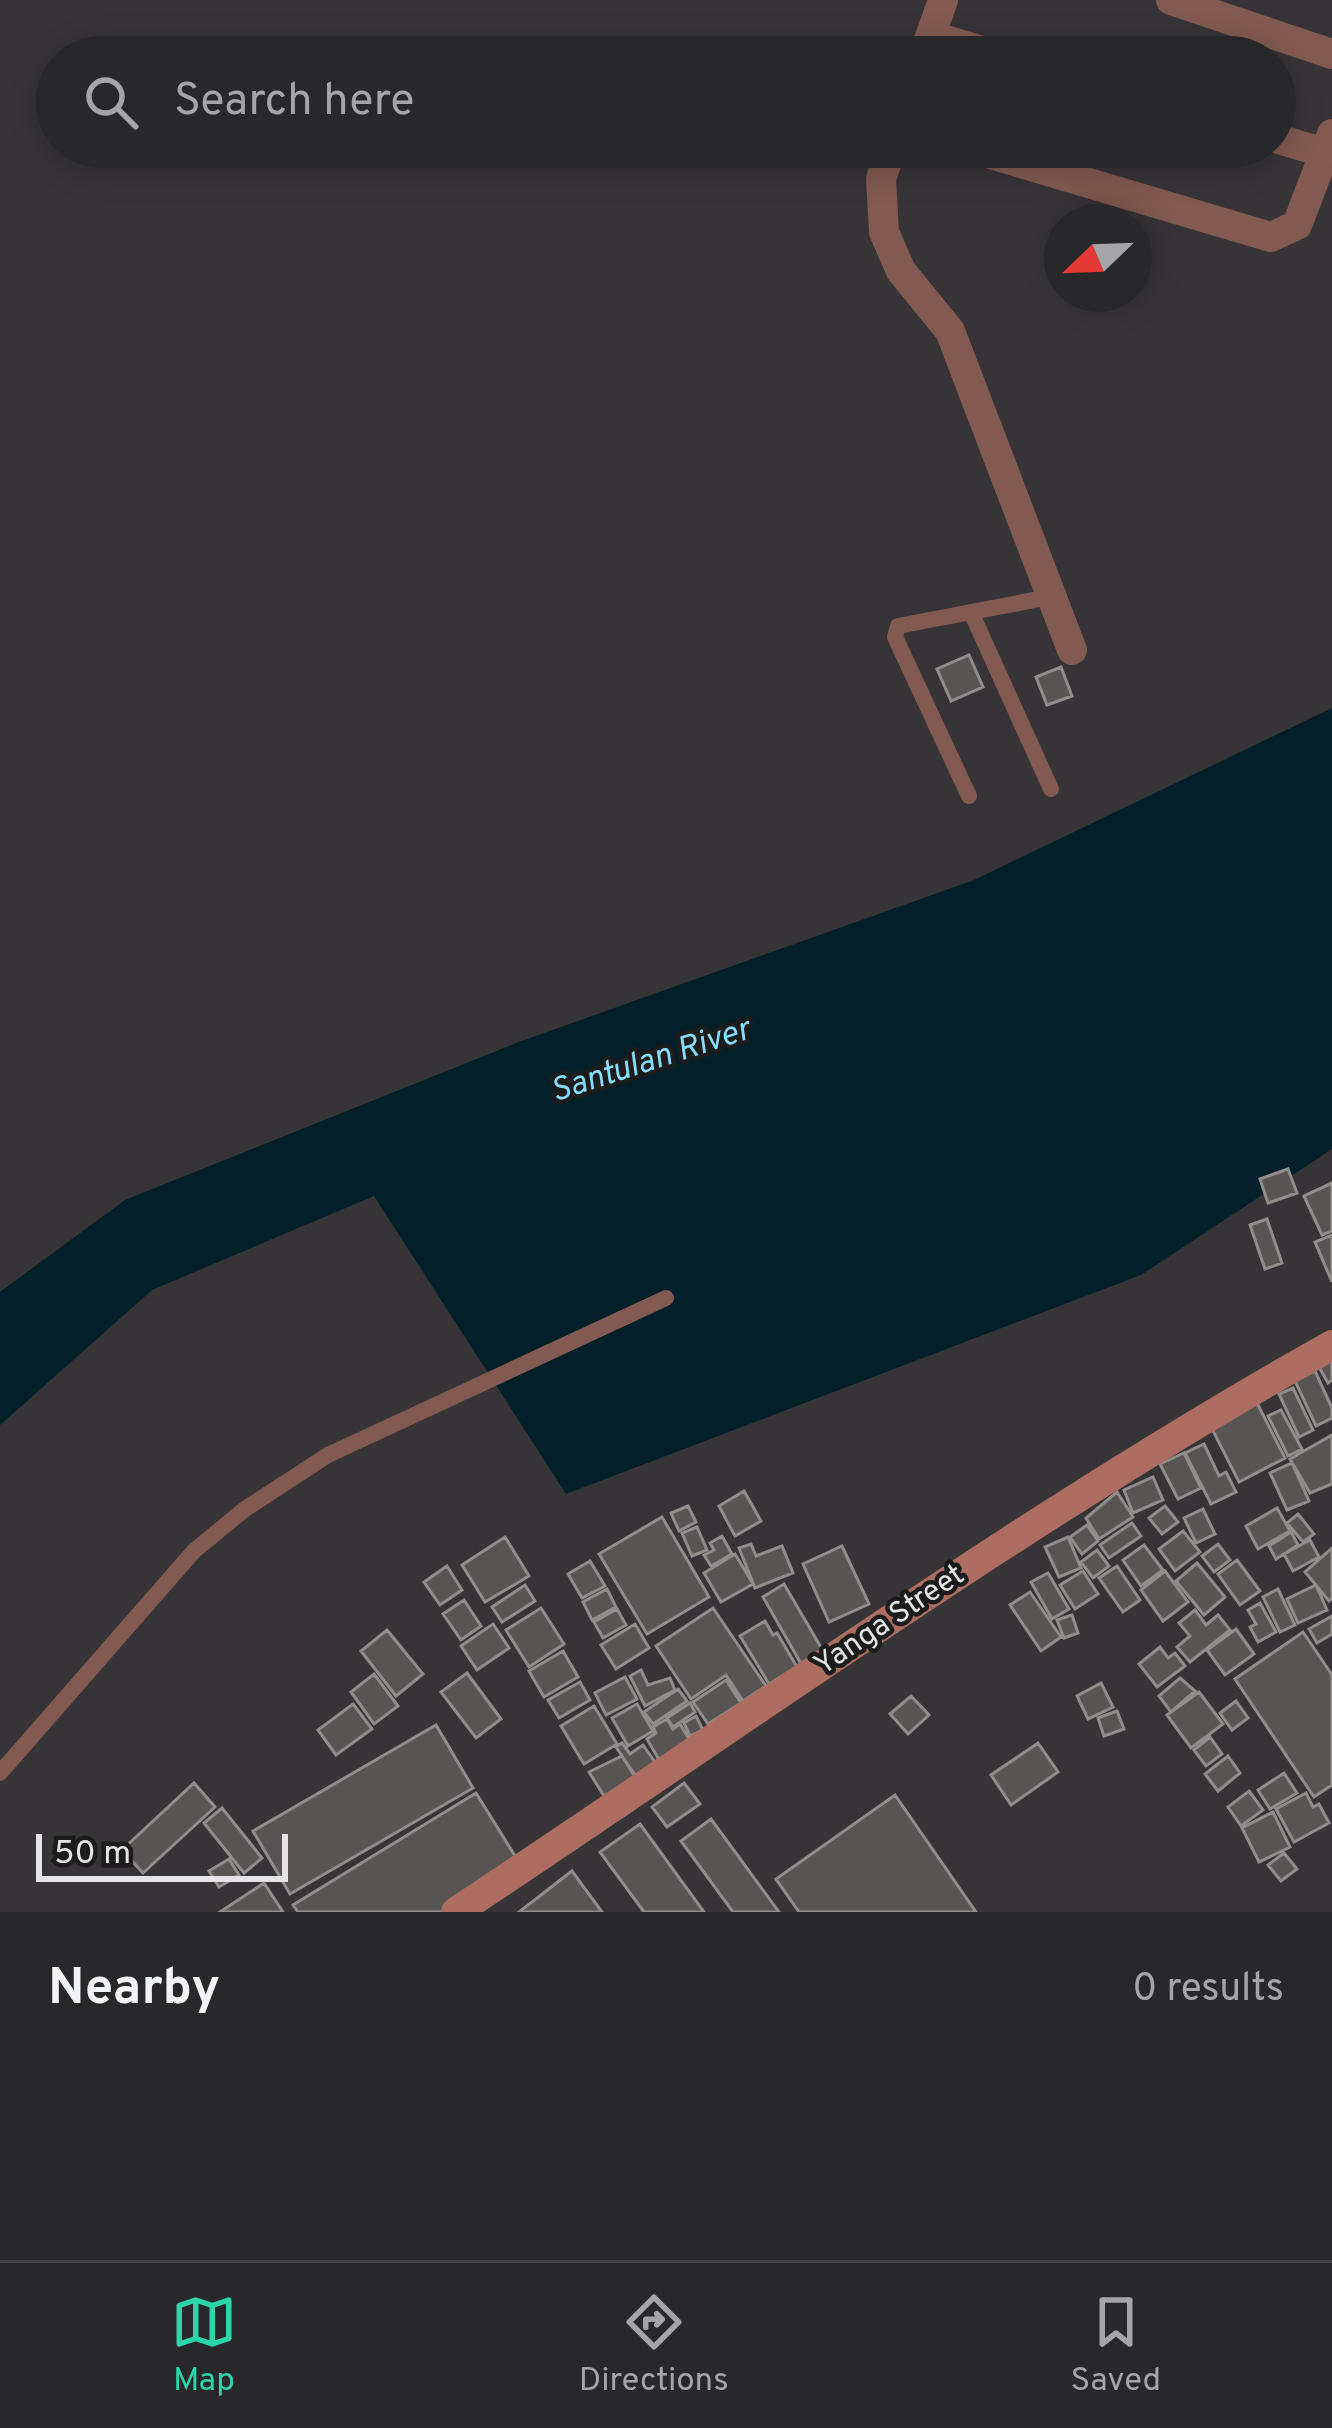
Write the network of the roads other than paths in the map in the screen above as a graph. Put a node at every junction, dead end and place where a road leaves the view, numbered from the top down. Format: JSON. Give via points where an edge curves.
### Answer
{"nodes":[{"id":1,"x":943,"y":0,"type":"edge"},
{"id":2,"x":1171,"y":0,"type":"edge"},
{"id":3,"x":930,"y":36,"type":"edge"},
{"id":4,"x":1278,"y":36,"type":"edge"},
{"id":5,"x":1296,"y":42,"type":"edge"},
{"id":6,"x":1332,"y":54,"type":"edge"},
{"id":7,"x":1296,"y":140,"type":"edge"},
{"id":8,"x":1328,"y":144,"type":"edge"},
{"id":9,"x":885,"y":168,"type":"edge"},
{"id":10,"x":1038,"y":168,"type":"edge"},
{"id":11,"x":1050,"y":597,"type":"junction"},
{"id":12,"x":971,"y":612,"type":"junction"},
{"id":13,"x":1072,"y":650,"type":"dead end"},
{"id":14,"x":1051,"y":789,"type":"dead end"},
{"id":15,"x":969,"y":796,"type":"dead end"},
{"id":16,"x":666,"y":1298,"type":"dead end"},
{"id":17,"x":1332,"y":1345,"type":"edge"},
{"id":18,"x":0,"y":1773,"type":"edge"},
{"id":19,"x":457,"y":1912,"type":"edge"}],
"edges":[{"from":1,"to":3,"type":"street"},
{"from":2,"to":4,"type":"street"},
{"from":5,"to":6,"type":"street"},
{"from":7,"to":8,"type":"street"},
{"from":8,"to":10,"type":"street","via":[[1297,225],[1271,237]]},
{"from":9,"to":11,"type":"street","via":[[884,232],[901,271],[950,332]]},
{"from":11,"to":12,"type":"lane"},
{"from":11,"to":13,"type":"street"},
{"from":12,"to":14,"type":"lane"},
{"from":12,"to":15,"type":"lane","via":[[898,626],[895,637]]},
{"from":16,"to":18,"type":"lane","via":[[328,1455],[245,1509],[194,1551]]},
{"from":17,"to":19,"type":"street","name":"Yanga Street","via":[[981,1561]]}]}
